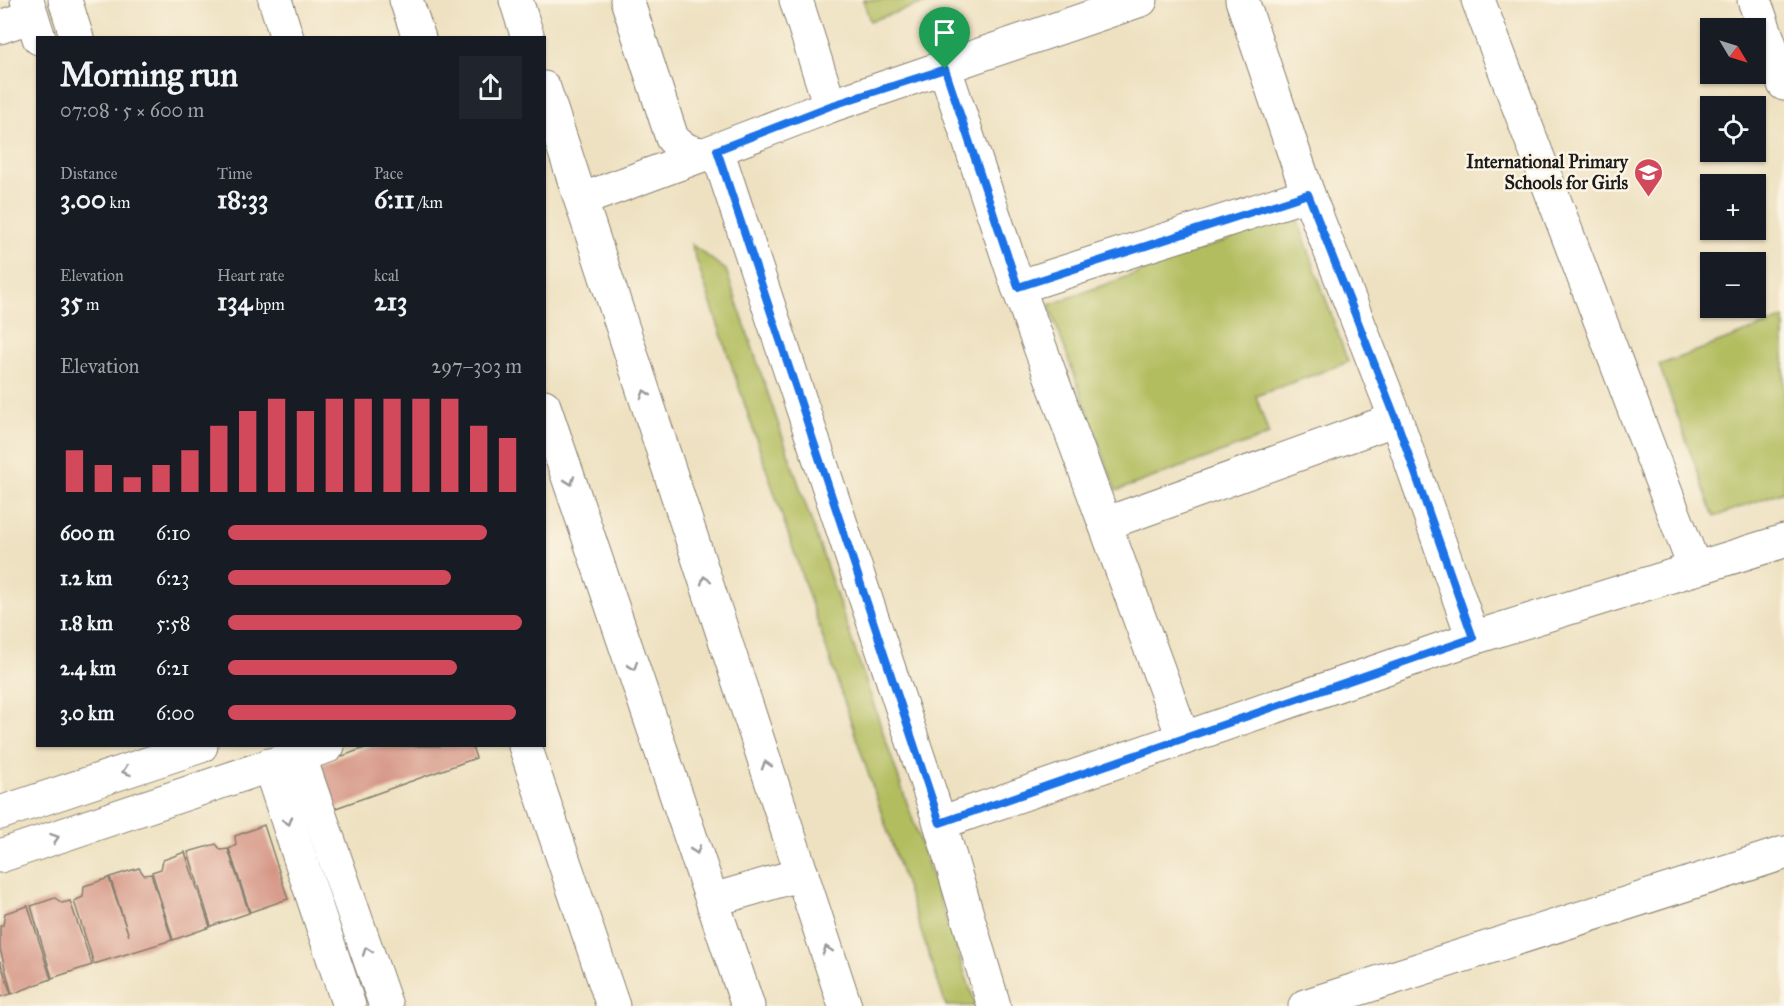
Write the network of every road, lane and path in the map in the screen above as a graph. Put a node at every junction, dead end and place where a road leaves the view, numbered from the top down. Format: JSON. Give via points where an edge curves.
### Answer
{"nodes":[{"id":1,"x":65,"y":0,"type":"edge"},
{"id":2,"x":275,"y":0,"type":"edge"},
{"id":3,"x":406,"y":0,"type":"edge"},
{"id":4,"x":516,"y":0,"type":"edge"},
{"id":5,"x":627,"y":0,"type":"edge"},
{"id":6,"x":796,"y":0,"type":"edge"},
{"id":7,"x":1141,"y":0,"type":"edge"},
{"id":8,"x":1242,"y":0,"type":"edge"},
{"id":9,"x":1478,"y":0,"type":"edge"},
{"id":10,"x":1754,"y":0,"type":"edge"},
{"id":11,"x":33,"y":18,"type":"edge"},
{"id":12,"x":0,"y":27,"type":"edge"},
{"id":13,"x":75,"y":36,"type":"edge"},
{"id":14,"x":286,"y":36,"type":"edge"},
{"id":15,"x":418,"y":36,"type":"edge"},
{"id":16,"x":527,"y":36,"type":"edge"},
{"id":17,"x":945,"y":69,"type":"junction"},
{"id":18,"x":1784,"y":84,"type":"edge"},
{"id":19,"x":546,"y":94,"type":"edge"},
{"id":20,"x":830,"y":106,"type":"junction"},
{"id":21,"x":711,"y":152,"type":"junction"},
{"id":22,"x":1308,"y":194,"type":"junction"},
{"id":23,"x":581,"y":200,"type":"junction"},
{"id":24,"x":1018,"y":287,"type":"junction"},
{"id":25,"x":546,"y":412,"type":"edge"},
{"id":26,"x":1396,"y":419,"type":"junction"},
{"id":27,"x":1105,"y":524,"type":"junction"},
{"id":28,"x":1783,"y":543,"type":"edge"},
{"id":29,"x":1695,"y":569,"type":"junction"},
{"id":30,"x":1473,"y":638,"type":"junction"},
{"id":31,"x":1183,"y":737,"type":"junction"},
{"id":32,"x":198,"y":747,"type":"edge"},
{"id":33,"x":525,"y":747,"type":"edge"},
{"id":34,"x":293,"y":754,"type":"edge"},
{"id":35,"x":0,"y":813,"type":"edge"},
{"id":36,"x":940,"y":823,"type":"junction"},
{"id":37,"x":1784,"y":853,"type":"edge"},
{"id":38,"x":0,"y":856,"type":"edge"},
{"id":39,"x":802,"y":873,"type":"junction"},
{"id":40,"x":713,"y":900,"type":"junction"},
{"id":41,"x":350,"y":1006,"type":"edge"},
{"id":42,"x":386,"y":1006,"type":"edge"},
{"id":43,"x":613,"y":1006,"type":"edge"},
{"id":44,"x":748,"y":1006,"type":"edge"},
{"id":45,"x":845,"y":1006,"type":"edge"},
{"id":46,"x":994,"y":1006,"type":"edge"},
{"id":47,"x":1305,"y":1006,"type":"edge"}],
"edges":[{"from":1,"to":13,"type":"street"},
{"from":2,"to":14,"type":"street"},
{"from":3,"to":15,"type":"street"},
{"from":4,"to":16,"type":"street"},
{"from":5,"to":21,"type":"street","via":[[672,138],[692,153]]},
{"from":6,"to":20,"type":"street"},
{"from":7,"to":17,"type":"street"},
{"from":8,"to":22,"type":"street"},
{"from":9,"to":29,"type":"street"},
{"from":10,"to":18,"type":"street"},
{"from":11,"to":12,"type":"street"},
{"from":17,"to":20,"type":"street"},
{"from":17,"to":24,"type":"street"},
{"from":19,"to":23,"type":"street"},
{"from":20,"to":21,"type":"street"},
{"from":21,"to":23,"type":"street"},
{"from":21,"to":36,"type":"street"},
{"from":22,"to":24,"type":"street"},
{"from":22,"to":26,"type":"street"},
{"from":39,"to":23,"type":"street","one_way":true},
{"from":24,"to":27,"type":"street"},
{"from":25,"to":40,"type":"street","one_way":true},
{"from":26,"to":27,"type":"street"},
{"from":26,"to":30,"type":"street"},
{"from":27,"to":31,"type":"street"},
{"from":28,"to":29,"type":"street"},
{"from":29,"to":30,"type":"street"},
{"from":30,"to":31,"type":"street"},
{"from":31,"to":36,"type":"street"},
{"from":32,"to":35,"type":"street","one_way":true},
{"from":33,"to":43,"type":"street"},
{"from":38,"to":34,"type":"street","one_way":true},
{"from":34,"to":41,"type":"street","one_way":true},
{"from":42,"to":34,"type":"street","one_way":true},
{"from":36,"to":46,"type":"street"},
{"from":37,"to":47,"type":"street"},
{"from":39,"to":40,"type":"street"},
{"from":45,"to":39,"type":"street","one_way":true},
{"from":40,"to":44,"type":"street"}]}
